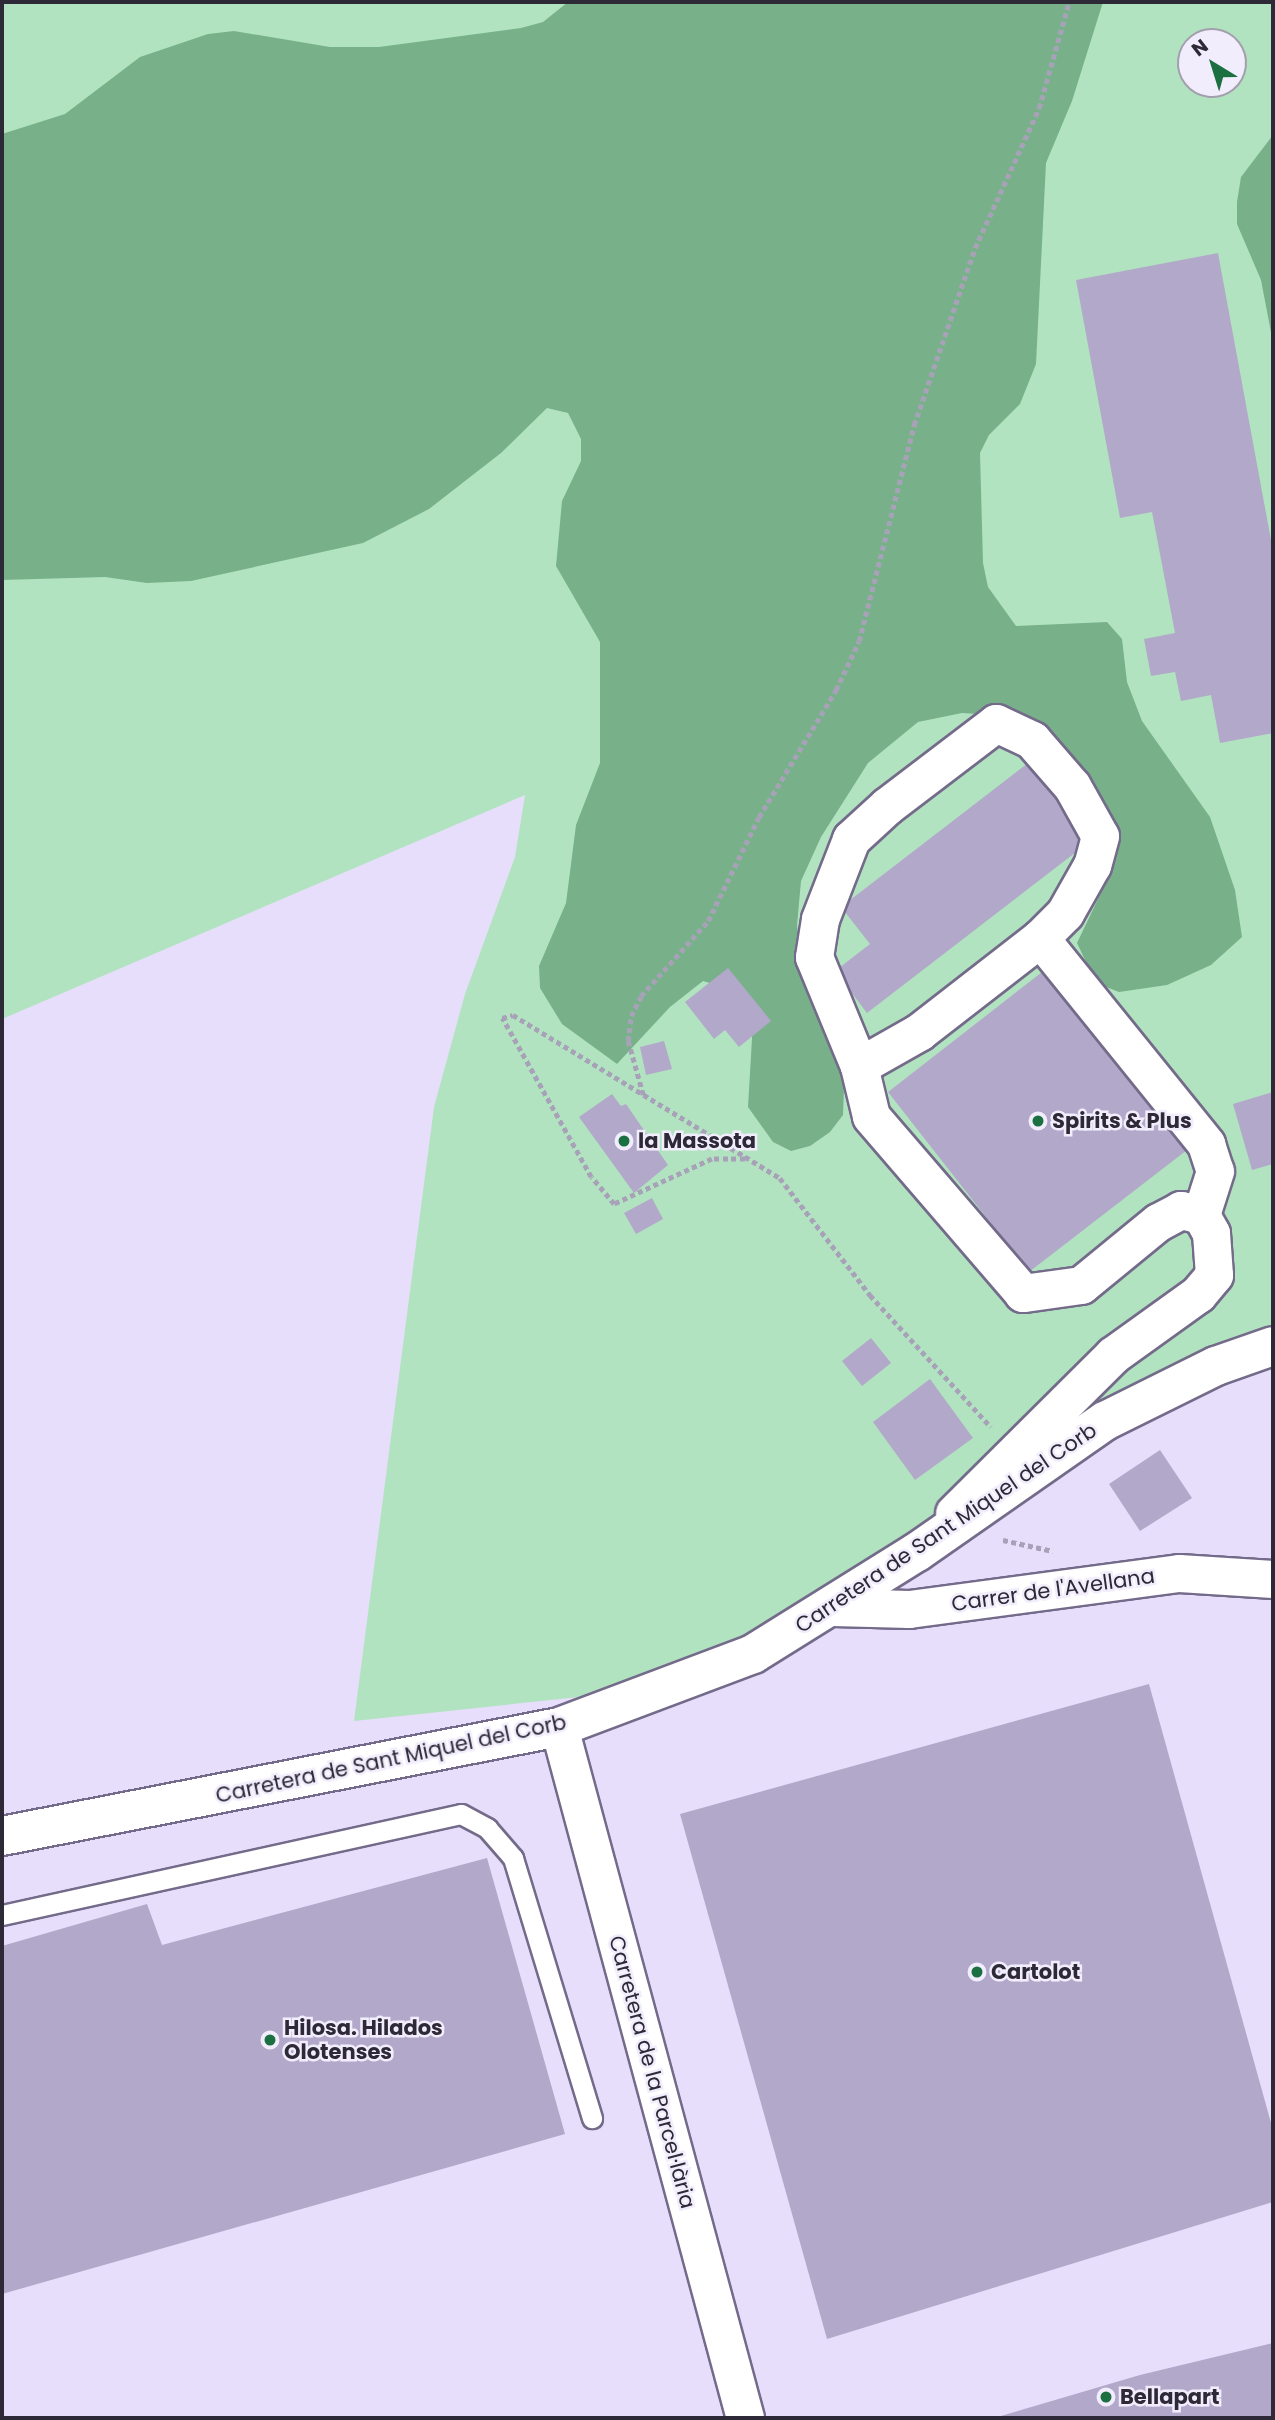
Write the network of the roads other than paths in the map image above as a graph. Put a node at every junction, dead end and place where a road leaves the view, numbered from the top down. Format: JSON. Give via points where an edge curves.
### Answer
{"nodes":[{"id":1,"x":1040,"y":938,"type":"junction"},
{"id":2,"x":859,"y":1066,"type":"junction"},
{"id":3,"x":1200,"y":1215,"type":"junction"},
{"id":4,"x":1273,"y":1346,"type":"edge"},
{"id":5,"x":930,"y":1543,"type":"junction"},
{"id":6,"x":1273,"y":1579,"type":"edge"},
{"id":7,"x":833,"y":1607,"type":"junction"},
{"id":8,"x":559,"y":1727,"type":"junction"},
{"id":9,"x":2,"y":1836,"type":"edge"},
{"id":10,"x":2,"y":1915,"type":"edge"},
{"id":11,"x":592,"y":2118,"type":"dead end"},
{"id":12,"x":745,"y":2418,"type":"edge"}],
"edges":[{"from":1,"to":2,"type":"street","via":[[919,1032]]},
{"from":1,"to":2,"type":"street","via":[[1065,913],[1092,865],[1100,836],[1072,786],[1032,740],[996,723],[851,839],[820,919],[814,957]]},
{"from":1,"to":3,"type":"street","via":[[1206,1144],[1215,1171]]},
{"from":2,"to":3,"type":"street","via":[[871,1115],[1023,1293],[1082,1285],[1158,1222],[1181,1210]]},
{"from":3,"to":5,"type":"street","via":[[1211,1233],[1214,1275],[1198,1294],[1113,1355]]},
{"from":4,"to":5,"type":"street","name":"Carretera de Sant Miquel del Corb","via":[[1216,1366],[1117,1414]]},
{"from":5,"to":7,"type":"street","name":"Carretera de Sant Miquel del Corb"},
{"from":6,"to":7,"type":"street","name":"Carrer de l'Avellana","via":[[1179,1573],[909,1609]]},
{"from":7,"to":8,"type":"street","name":"Carretera de Sant Miquel del Corb","via":[[753,1654]]},
{"from":8,"to":9,"type":"street","name":"Carretera de Sant Miquel del Corb"},
{"from":8,"to":12,"type":"street","name":"Carretera de la Parcel·lària"},
{"from":10,"to":11,"type":"lane","via":[[461,1814],[487,1828],[513,1858]]}]}
